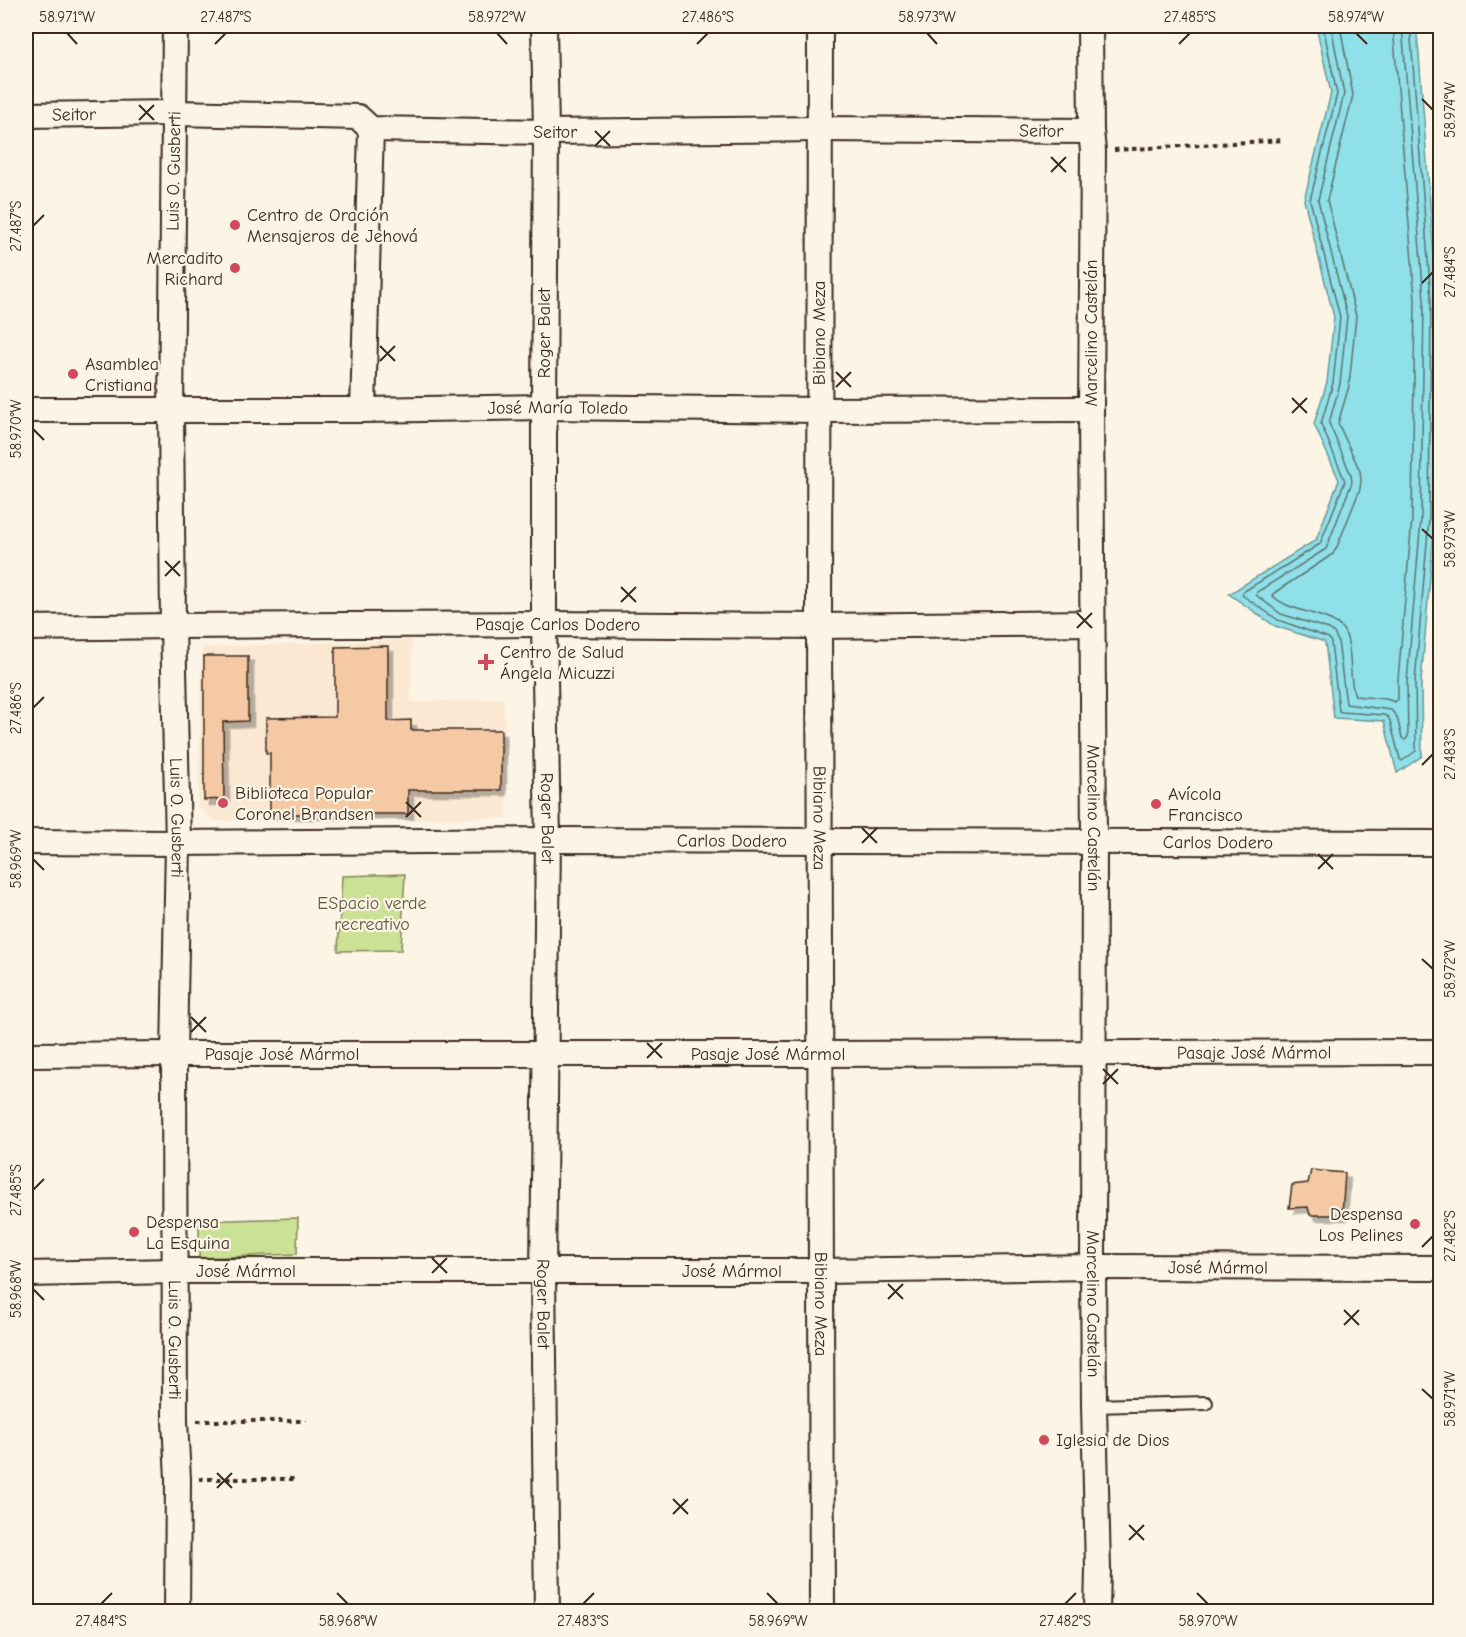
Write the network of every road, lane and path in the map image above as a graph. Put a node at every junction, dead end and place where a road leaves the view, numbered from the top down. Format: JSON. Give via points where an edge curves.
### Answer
{"nodes":[{"id":1,"x":175,"y":26,"type":"edge"},
{"id":2,"x":544,"y":26,"type":"edge"},
{"id":3,"x":820,"y":26,"type":"edge"},
{"id":4,"x":1090,"y":26,"type":"edge"},
{"id":5,"x":175,"y":113,"type":"junction"},
{"id":6,"x":26,"y":115,"type":"edge"},
{"id":7,"x":371,"y":129,"type":"junction"},
{"id":8,"x":820,"y":129,"type":"junction"},
{"id":9,"x":546,"y":132,"type":"junction"},
{"id":10,"x":1284,"y":140,"type":"dead end"},
{"id":11,"x":1092,"y":141,"type":"junction"},
{"id":12,"x":544,"y":407,"type":"junction"},
{"id":13,"x":1091,"y":409,"type":"junction"},
{"id":14,"x":26,"y":410,"type":"edge"},
{"id":15,"x":171,"y":410,"type":"junction"},
{"id":16,"x":363,"y":410,"type":"junction"},
{"id":17,"x":819,"y":410,"type":"junction"},
{"id":18,"x":1092,"y":623,"type":"junction"},
{"id":19,"x":544,"y":624,"type":"junction"},
{"id":20,"x":173,"y":626,"type":"junction"},
{"id":21,"x":819,"y":626,"type":"junction"},
{"id":22,"x":26,"y":628,"type":"edge"},
{"id":23,"x":548,"y":840,"type":"junction"},
{"id":24,"x":820,"y":841,"type":"junction"},
{"id":25,"x":26,"y":842,"type":"edge"},
{"id":26,"x":1094,"y":842,"type":"junction"},
{"id":27,"x":178,"y":843,"type":"junction"},
{"id":28,"x":1440,"y":843,"type":"edge"},
{"id":29,"x":1440,"y":1052,"type":"edge"},
{"id":30,"x":174,"y":1053,"type":"junction"},
{"id":31,"x":1095,"y":1053,"type":"junction"},
{"id":32,"x":545,"y":1054,"type":"junction"},
{"id":33,"x":820,"y":1054,"type":"junction"},
{"id":34,"x":26,"y":1055,"type":"edge"},
{"id":35,"x":1093,"y":1267,"type":"junction"},
{"id":36,"x":1440,"y":1268,"type":"edge"},
{"id":37,"x":175,"y":1271,"type":"junction"},
{"id":38,"x":543,"y":1271,"type":"junction"},
{"id":39,"x":821,"y":1271,"type":"junction"},
{"id":40,"x":26,"y":1274,"type":"edge"},
{"id":41,"x":1206,"y":1403,"type":"dead end"},
{"id":42,"x":1094,"y":1406,"type":"junction"},
{"id":43,"x":175,"y":1421,"type":"junction"},
{"id":44,"x":306,"y":1421,"type":"dead end"},
{"id":45,"x":178,"y":1479,"type":"junction"},
{"id":46,"x":296,"y":1479,"type":"dead end"},
{"id":47,"x":177,"y":1611,"type":"edge"},
{"id":48,"x":547,"y":1611,"type":"edge"},
{"id":49,"x":822,"y":1611,"type":"edge"},
{"id":50,"x":1097,"y":1611,"type":"edge"}],
"edges":[{"from":1,"to":5,"type":"street","name":"Luis O. Gusberti"},
{"from":2,"to":9,"type":"street","name":"Roger Balet"},
{"from":3,"to":8,"type":"street","name":"Bibiano Meza"},
{"from":4,"to":11,"type":"street","name":"Marcelino Castelán"},
{"from":5,"to":6,"type":"street","name":"Seitor"},
{"from":5,"to":7,"type":"street","name":"Seitor","via":[[358,117]]},
{"from":5,"to":15,"type":"street","name":"Luis O. Gusberti"},
{"from":7,"to":9,"type":"street","name":"Seitor"},
{"from":7,"to":16,"type":"street"},
{"from":8,"to":9,"type":"street","name":"Seitor"},
{"from":8,"to":11,"type":"street","name":"Seitor"},
{"from":8,"to":17,"type":"street","name":"Bibiano Meza"},
{"from":9,"to":12,"type":"street","name":"Roger Balet"},
{"from":10,"to":11,"type":"path"},
{"from":11,"to":13,"type":"street","name":"Marcelino Castelán"},
{"from":12,"to":16,"type":"street","name":"José María Toledo"},
{"from":12,"to":17,"type":"street","name":"José María Toledo"},
{"from":12,"to":19,"type":"street","name":"Roger Balet"},
{"from":13,"to":17,"type":"street","name":"José María Toledo"},
{"from":13,"to":18,"type":"street","name":"Marcelino Castelán"},
{"from":14,"to":15,"type":"street","name":"José María Toledo"},
{"from":15,"to":16,"type":"street","name":"José María Toledo"},
{"from":15,"to":20,"type":"street","name":"Luis O. Gusberti"},
{"from":17,"to":21,"type":"street","name":"Bibiano Meza"},
{"from":18,"to":21,"type":"street","name":"Pasaje Carlos Dodero"},
{"from":18,"to":26,"type":"street","name":"Marcelino Castelán"},
{"from":19,"to":20,"type":"street","name":"Pasaje Carlos Dodero"},
{"from":19,"to":21,"type":"street","name":"Pasaje Carlos Dodero"},
{"from":19,"to":23,"type":"street","name":"Roger Balet"},
{"from":20,"to":22,"type":"street","name":"Pasaje Carlos Dodero"},
{"from":20,"to":27,"type":"street","name":"Luis O. Gusberti"},
{"from":21,"to":24,"type":"street","name":"Bibiano Meza"},
{"from":23,"to":24,"type":"street","name":"Carlos Dodero"},
{"from":23,"to":27,"type":"street","name":"Carlos Dodero"},
{"from":23,"to":32,"type":"street","name":"Roger Balet"},
{"from":24,"to":26,"type":"street","name":"Carlos Dodero"},
{"from":24,"to":33,"type":"street","name":"Bibiano Meza"},
{"from":25,"to":27,"type":"street","name":"Carlos Dodero"},
{"from":26,"to":28,"type":"street","name":"Carlos Dodero"},
{"from":26,"to":31,"type":"street","name":"Marcelino Castelán"},
{"from":27,"to":30,"type":"street","name":"Luis O. Gusberti"},
{"from":29,"to":31,"type":"street","name":"Pasaje José Mármol"},
{"from":30,"to":32,"type":"street","name":"Pasaje José Mármol"},
{"from":30,"to":34,"type":"street","name":"Pasaje José Mármol"},
{"from":30,"to":37,"type":"street","name":"Luis O. Gusberti"},
{"from":31,"to":33,"type":"street","name":"Pasaje José Mármol"},
{"from":31,"to":35,"type":"street","name":"Marcelino Castelán"},
{"from":32,"to":33,"type":"street","name":"Pasaje José Mármol"},
{"from":32,"to":38,"type":"street","name":"Roger Balet"},
{"from":33,"to":39,"type":"street","name":"Bibiano Meza"},
{"from":35,"to":36,"type":"street","name":"José Mármol"},
{"from":35,"to":39,"type":"street","name":"José Mármol"},
{"from":35,"to":42,"type":"street","name":"Marcelino Castelán"},
{"from":37,"to":38,"type":"street","name":"José Mármol"},
{"from":37,"to":40,"type":"street","name":"José Mármol"},
{"from":37,"to":43,"type":"street","name":"Luis O. Gusberti"},
{"from":38,"to":39,"type":"street","name":"José Mármol"},
{"from":38,"to":48,"type":"street","name":"Roger Balet"},
{"from":39,"to":49,"type":"street","name":"Bibiano Meza"},
{"from":41,"to":42,"type":"lane"},
{"from":42,"to":50,"type":"street","name":"Marcelino Castelán"},
{"from":43,"to":44,"type":"path"},
{"from":43,"to":45,"type":"street","name":"Luis O. Gusberti"},
{"from":45,"to":46,"type":"path"},
{"from":45,"to":47,"type":"street","name":"Luis O. Gusberti"}]}
